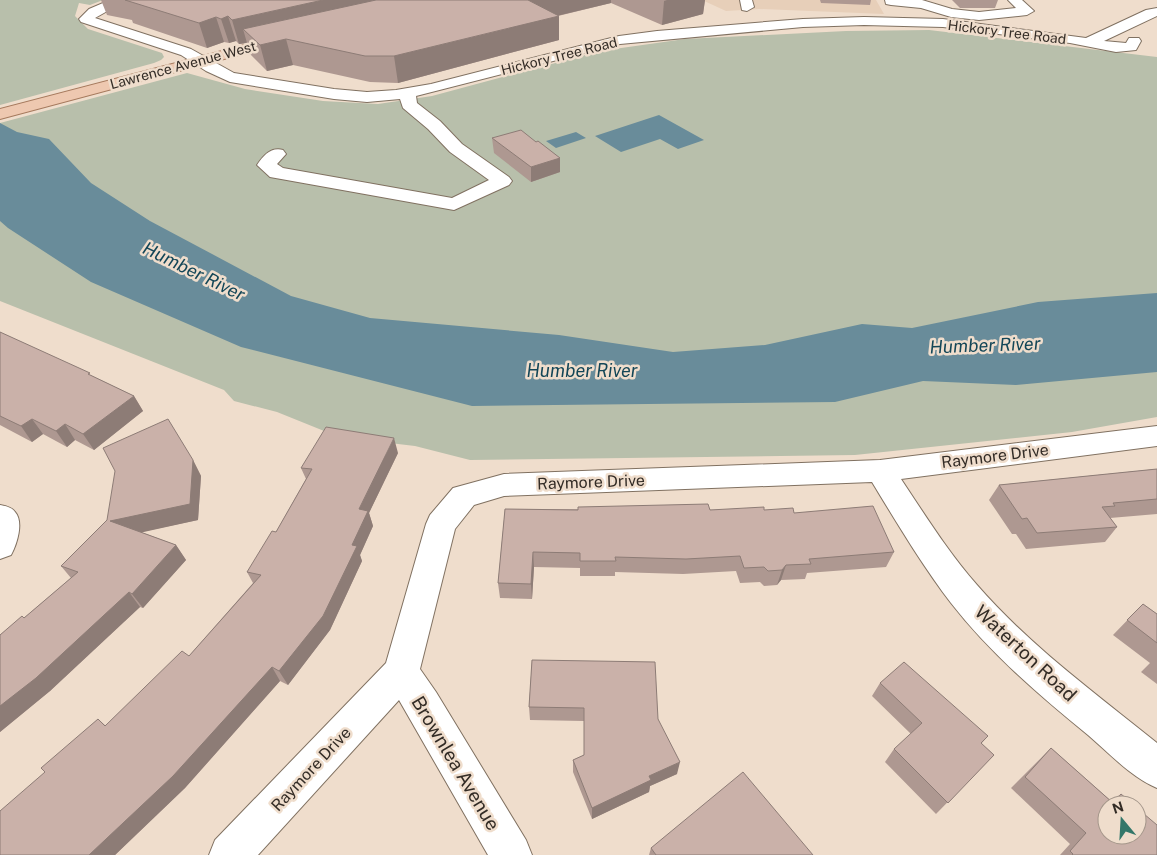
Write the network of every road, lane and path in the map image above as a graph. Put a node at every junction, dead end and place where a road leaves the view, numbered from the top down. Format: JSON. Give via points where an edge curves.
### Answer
{"nodes":[{"id":1,"x":121,"y":0,"type":"edge"},
{"id":2,"x":1014,"y":0,"type":"edge"},
{"id":3,"x":891,"y":1,"type":"edge"},
{"id":4,"x":1157,"y":12,"type":"edge"},
{"id":5,"x":906,"y":23,"type":"junction"},
{"id":6,"x":296,"y":36,"type":"edge"},
{"id":7,"x":1134,"y":41,"type":"dead end"},
{"id":8,"x":550,"y":42,"type":"edge"},
{"id":9,"x":1087,"y":43,"type":"junction"},
{"id":10,"x":569,"y":52,"type":"junction"},
{"id":11,"x":198,"y":60,"type":"junction"},
{"id":12,"x":412,"y":86,"type":"junction"},
{"id":13,"x":0,"y":114,"type":"edge"},
{"id":14,"x":277,"y":154,"type":"dead end"},
{"id":15,"x":1157,"y":436,"type":"edge"},
{"id":16,"x":880,"y":471,"type":"junction"},
{"id":17,"x":0,"y":517,"type":"edge"},
{"id":18,"x":0,"y":546,"type":"edge"},
{"id":19,"x":401,"y":672,"type":"junction"},
{"id":20,"x":1157,"y":768,"type":"edge"},
{"id":21,"x":230,"y":855,"type":"edge"},
{"id":22,"x":511,"y":855,"type":"edge"}],
"edges":[{"from":1,"to":11,"type":"street","via":[[86,19],[180,50]]},
{"from":2,"to":3,"type":"street","via":[[1026,11],[979,16],[951,14],[922,4]]},
{"from":3,"to":5,"type":"street"},
{"from":4,"to":9,"type":"street","name":"Hickory Tree Road"},
{"from":5,"to":9,"type":"street","name":"Hickory Tree Road"},
{"from":5,"to":10,"type":"street","name":"Hickory Tree Road","via":[[829,21],[696,31],[619,40]]},
{"from":6,"to":11,"type":"main road","name":"Lawrence Avenue West"},
{"from":7,"to":9,"type":"street","via":[[1131,46],[1123,48]]},
{"from":8,"to":10,"type":"street"},
{"from":10,"to":12,"type":"street","name":"Hickory Tree Road","via":[[432,89]]},
{"from":11,"to":12,"type":"street","via":[[230,77],[350,96],[380,96]]},
{"from":11,"to":13,"type":"main road","name":"Lawrence Avenue West"},
{"from":12,"to":14,"type":"street","via":[[410,105],[456,148],[502,181],[454,204],[277,173],[266,165]]},
{"from":15,"to":16,"type":"street","name":"Raymore Drive"},
{"from":16,"to":19,"type":"street","name":"Raymore Drive","via":[[504,485],[464,496],[441,524]]},
{"from":16,"to":20,"type":"street","name":"Waterton Road","via":[[977,610],[1024,656]]},
{"from":17,"to":18,"type":"street","via":[[4,520]]},
{"from":19,"to":21,"type":"street","name":"Raymore Drive"},
{"from":19,"to":22,"type":"street","name":"Brownlea Avenue"}]}
